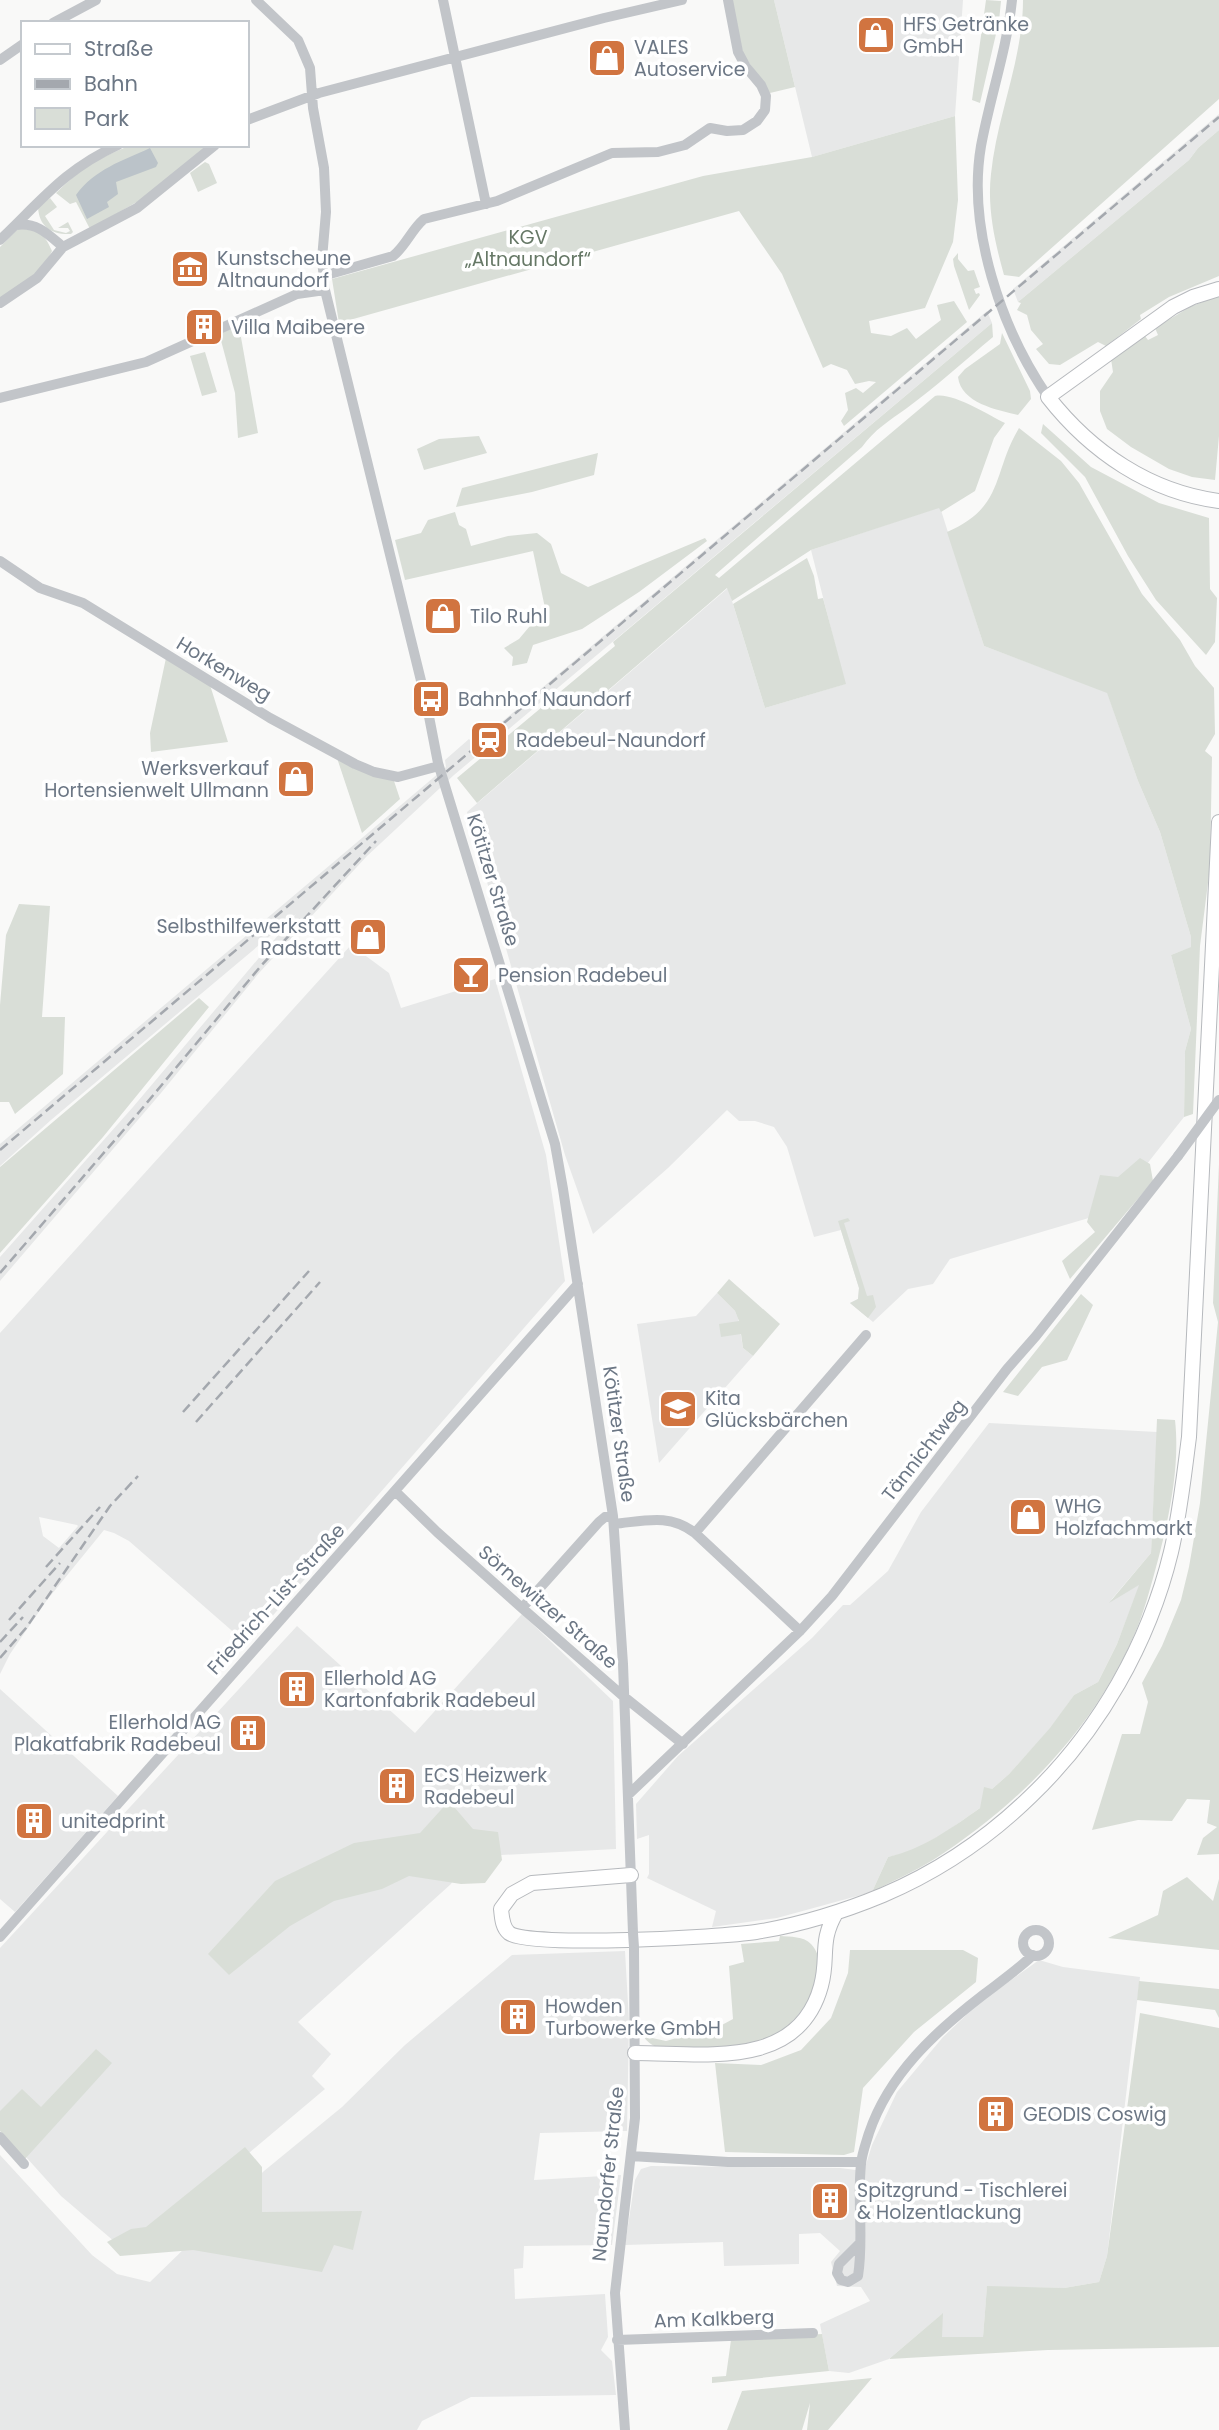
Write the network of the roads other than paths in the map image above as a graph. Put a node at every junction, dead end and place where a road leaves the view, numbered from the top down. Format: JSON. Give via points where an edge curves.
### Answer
{"nodes":[{"id":1,"x":96,"y":0,"type":"edge"},
{"id":2,"x":256,"y":0,"type":"edge"},
{"id":3,"x":443,"y":0,"type":"edge"},
{"id":4,"x":622,"y":0,"type":"edge"},
{"id":5,"x":682,"y":0,"type":"edge"},
{"id":6,"x":727,"y":0,"type":"edge"},
{"id":7,"x":1012,"y":0,"type":"edge"},
{"id":8,"x":624,"y":13,"type":"junction"},
{"id":9,"x":57,"y":21,"type":"edge"},
{"id":10,"x":21,"y":45,"type":"edge"},
{"id":11,"x":455,"y":57,"type":"junction"},
{"id":12,"x":0,"y":60,"type":"edge"},
{"id":13,"x":312,"y":96,"type":"junction"},
{"id":14,"x":248,"y":120,"type":"edge"},
{"id":15,"x":114,"y":147,"type":"edge"},
{"id":16,"x":213,"y":147,"type":"edge"},
{"id":17,"x":486,"y":204,"type":"junction"},
{"id":18,"x":35,"y":205,"type":"junction"},
{"id":19,"x":16,"y":225,"type":"junction"},
{"id":20,"x":42,"y":229,"type":"junction"},
{"id":21,"x":0,"y":240,"type":"edge"},
{"id":22,"x":63,"y":247,"type":"junction"},
{"id":23,"x":323,"y":276,"type":"junction"},
{"id":24,"x":325,"y":289,"type":"junction"},
{"id":25,"x":1219,"y":289,"type":"edge"},
{"id":26,"x":0,"y":303,"type":"edge"},
{"id":27,"x":1048,"y":397,"type":"junction"},
{"id":28,"x":0,"y":398,"type":"edge"},
{"id":29,"x":1219,"y":501,"type":"edge"},
{"id":30,"x":0,"y":561,"type":"edge"},
{"id":31,"x":439,"y":766,"type":"junction"},
{"id":32,"x":1219,"y":822,"type":"edge"},
{"id":33,"x":1219,"y":1100,"type":"edge"},
{"id":34,"x":578,"y":1284,"type":"junction"},
{"id":35,"x":866,"y":1335,"type":"dead end"},
{"id":36,"x":395,"y":1491,"type":"junction"},
{"id":37,"x":614,"y":1520,"type":"junction"},
{"id":38,"x":695,"y":1533,"type":"junction"},
{"id":39,"x":522,"y":1608,"type":"junction"},
{"id":40,"x":800,"y":1632,"type":"junction"},
{"id":41,"x":623,"y":1696,"type":"junction"},
{"id":42,"x":683,"y":1744,"type":"junction"},
{"id":43,"x":628,"y":1795,"type":"junction"},
{"id":44,"x":631,"y":1875,"type":"junction"},
{"id":45,"x":836,"y":1913,"type":"junction"},
{"id":46,"x":0,"y":1937,"type":"edge"},
{"id":47,"x":1033,"y":1955,"type":"dead end"},
{"id":48,"x":635,"y":2053,"type":"junction"},
{"id":49,"x":0,"y":2137,"type":"edge"},
{"id":50,"x":631,"y":2156,"type":"junction"},
{"id":51,"x":861,"y":2162,"type":"junction"},
{"id":52,"x":24,"y":2164,"type":"dead end"},
{"id":53,"x":860,"y":2244,"type":"dead end"},
{"id":54,"x":813,"y":2333,"type":"dead end"},
{"id":55,"x":617,"y":2340,"type":"junction"},
{"id":56,"x":625,"y":2430,"type":"edge"}],
"edges":[{"from":1,"to":9,"type":"street"},
{"from":2,"to":13,"type":"street","name":"Kötitzer Straße","via":[[298,40],[310,68]]},
{"from":3,"to":11,"type":"street"},
{"from":4,"to":8,"type":"street"},
{"from":5,"to":8,"type":"street"},
{"from":6,"to":17,"type":"street","via":[[738,52],[766,96],[765,110],[757,121],[743,130],[710,128],[685,145],[658,152],[612,153]]},
{"from":7,"to":27,"type":"street","via":[[981,148],[980,227],[1011,330]]},
{"from":8,"to":11,"type":"street"},
{"from":10,"to":12,"type":"street"},
{"from":11,"to":13,"type":"street"},
{"from":11,"to":17,"type":"street"},
{"from":13,"to":14,"type":"street"},
{"from":13,"to":23,"type":"street","name":"Kötitzer Straße","via":[[324,168]]},
{"from":15,"to":18,"type":"street","via":[[92,157]]},
{"from":16,"to":22,"type":"street","via":[[137,208]]},
{"from":17,"to":23,"type":"street","via":[[424,219],[393,257]]},
{"from":18,"to":19,"type":"street"},
{"from":18,"to":20,"type":"street"},
{"from":19,"to":20,"type":"street"},
{"from":19,"to":21,"type":"street"},
{"from":20,"to":22,"type":"street"},
{"from":22,"to":26,"type":"street","via":[[37,278]]},
{"from":23,"to":24,"type":"street","name":"Kötitzer Straße"},
{"from":24,"to":28,"type":"street","via":[[297,294],[146,362]]},
{"from":24,"to":31,"type":"street","name":"Kötitzer Straße"},
{"from":25,"to":27,"type":"main road","via":[[1173,307]]},
{"from":27,"to":29,"type":"main road","via":[[1101,451],[1138,476],[1200,499]]},
{"from":30,"to":31,"type":"street","name":"Horkenweg","via":[[40,587],[83,603],[270,718],[355,764],[398,778]]},
{"from":31,"to":34,"type":"street","name":"Kötitzer Straße","via":[[555,1144]]},
{"from":32,"to":45,"type":"main road","via":[[1189,1437],[1175,1530],[1158,1594],[1112,1697],[1076,1747],[1031,1796],[935,1869]]},
{"from":33,"to":40,"type":"street","name":"Tännichtweg","bridge":true},
{"from":34,"to":36,"type":"street","name":"Friedrich-List-Straße"},
{"from":34,"to":37,"type":"street","name":"Kötitzer Straße"},
{"from":35,"to":38,"type":"street"},
{"from":36,"to":39,"type":"street","name":"Sörnewitzer Straße"},
{"from":36,"to":46,"type":"street","name":"Friedrich-List-Straße"},
{"from":37,"to":38,"type":"street","via":[[672,1520]]},
{"from":37,"to":39,"type":"street","via":[[605,1517],[599,1522]]},
{"from":37,"to":41,"type":"street","name":"Kötitzer Straße"},
{"from":38,"to":40,"type":"street"},
{"from":39,"to":41,"type":"street","name":"Sörnewitzer Straße"},
{"from":40,"to":42,"type":"street","name":"Tännichtweg"},
{"from":41,"to":42,"type":"street","name":"Sörnewitzer Straße"},
{"from":41,"to":43,"type":"street","name":"Kötitzer Straße"},
{"from":42,"to":43,"type":"street","name":"Tännichtweg"},
{"from":43,"to":44,"type":"street","name":"Naundorfer Straße"},
{"from":44,"to":45,"type":"main road","via":[[532,1883],[512,1894],[501,1909],[502,1923],[520,1937],[697,1938],[754,1933]]},
{"from":44,"to":48,"type":"street","name":"Naundorfer Straße","bridge":true},
{"from":45,"to":48,"type":"main road","via":[[827,1928],[817,1999],[796,2029],[778,2043],[728,2054]]},
{"from":47,"to":51,"type":"street","via":[[955,2017],[899,2074],[874,2119]]},
{"from":48,"to":50,"type":"street","name":"Naundorfer Straße"},
{"from":49,"to":52,"type":"street"},
{"from":50,"to":51,"type":"street"},
{"from":50,"to":55,"type":"street","name":"Naundorfer Straße","via":[[617,2266]]},
{"from":51,"to":53,"type":"street"},
{"from":54,"to":55,"type":"street","name":"Am Kalkberg"},
{"from":55,"to":56,"type":"street","name":"Naundorfer Straße"}]}
